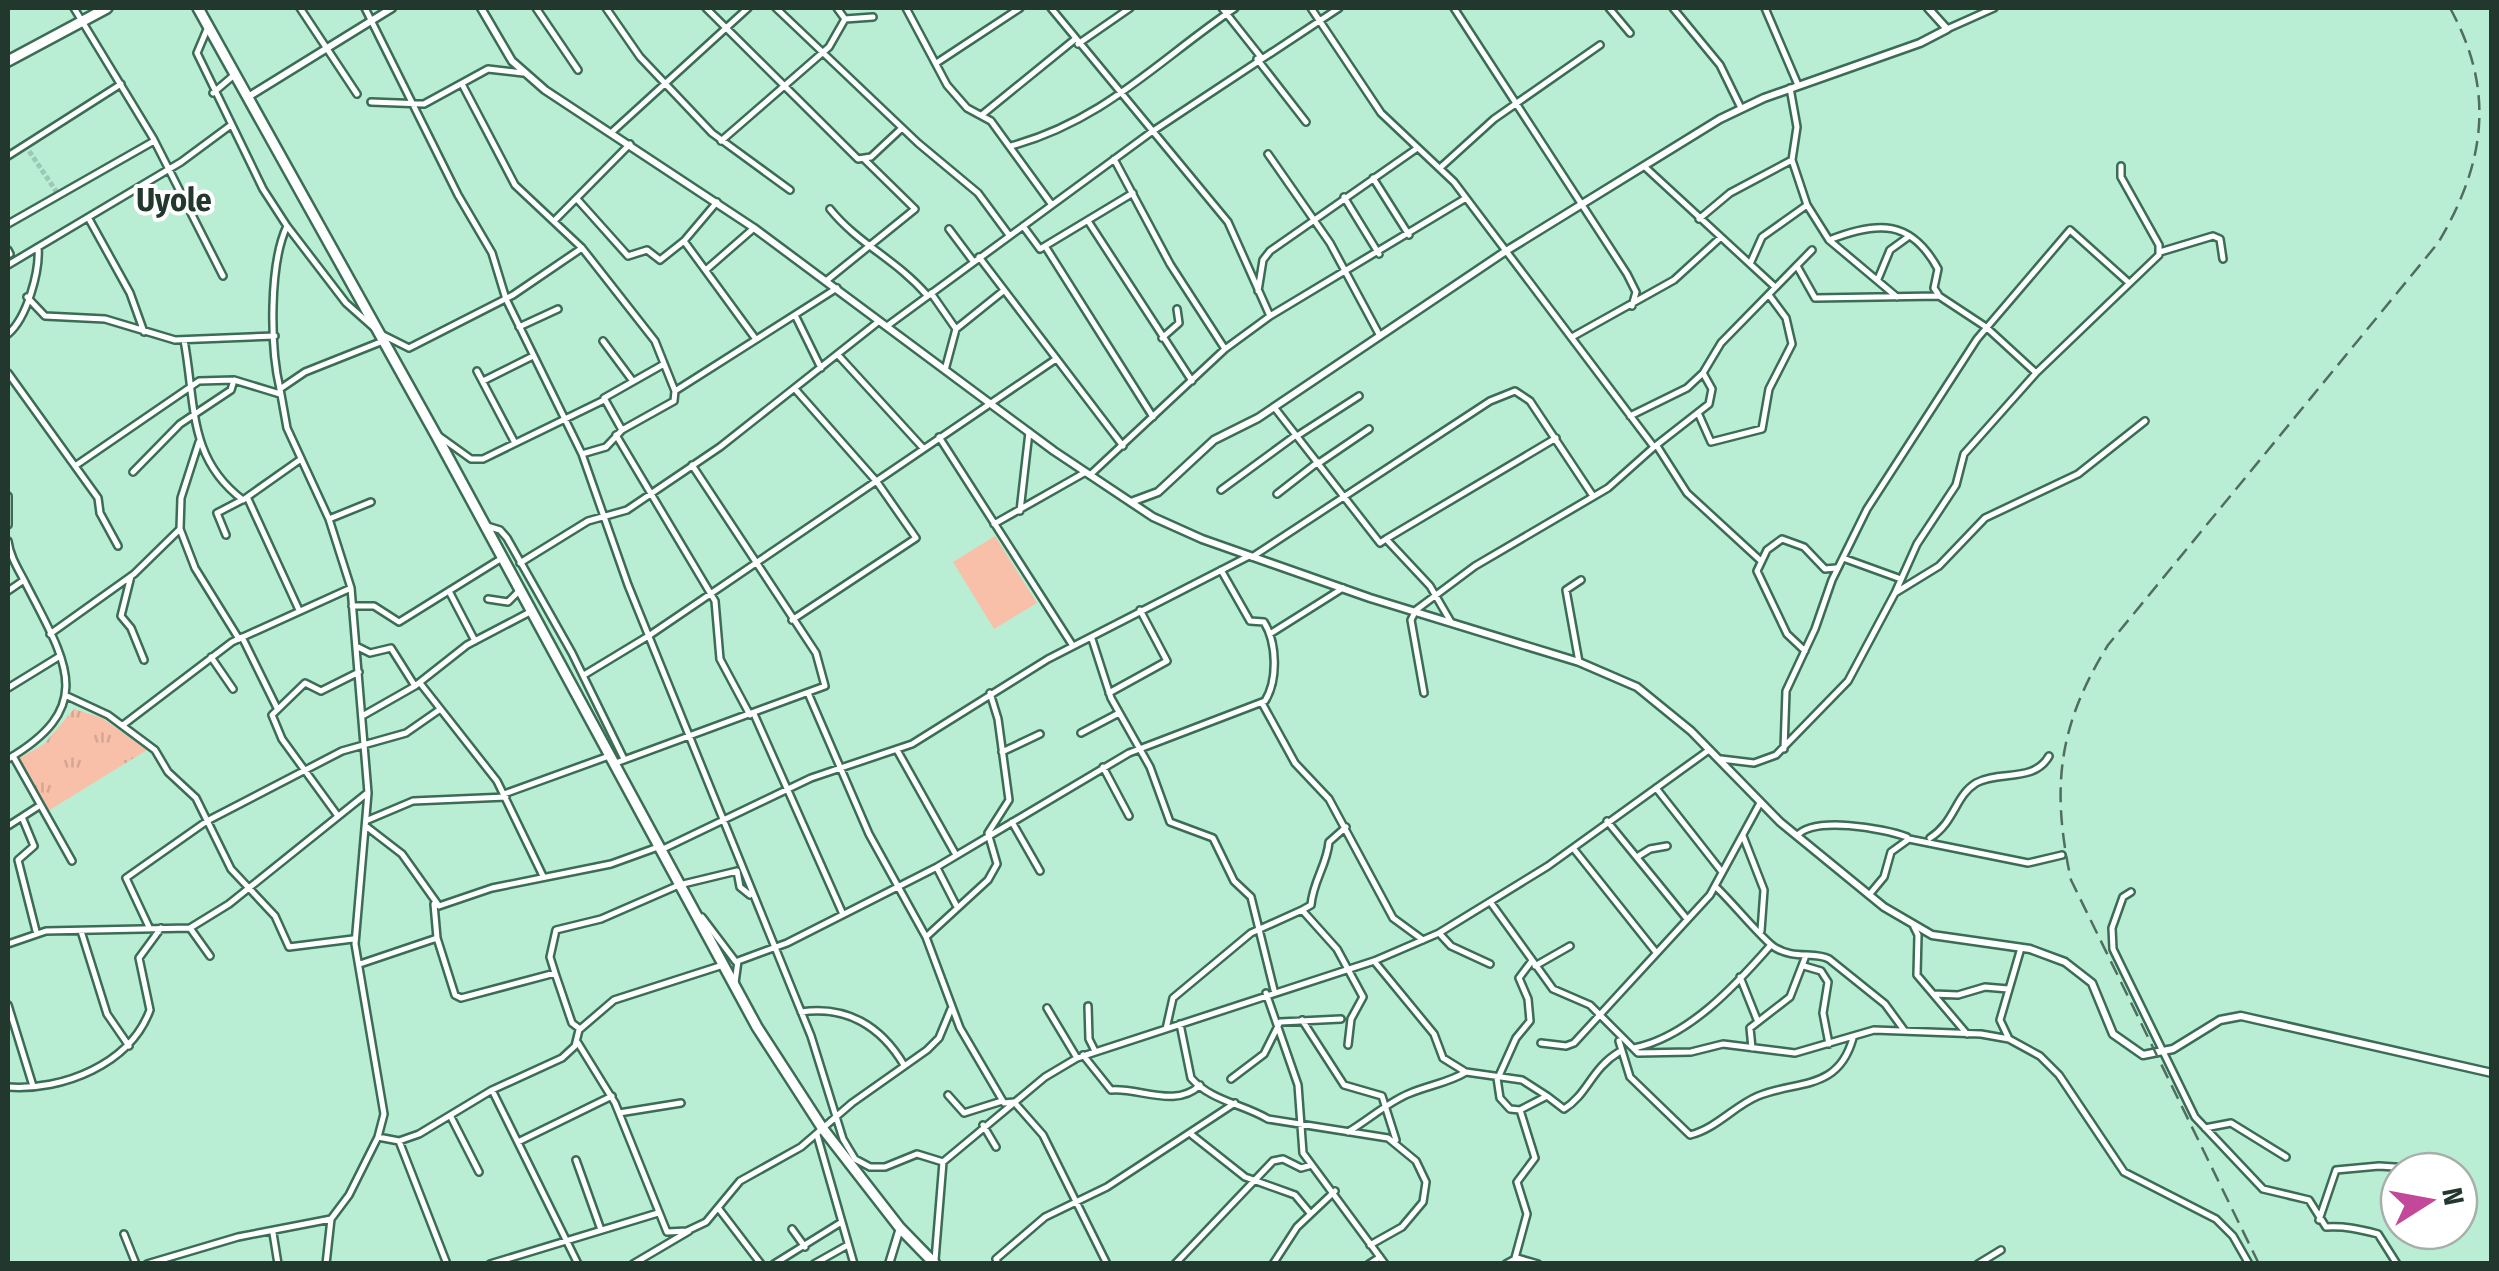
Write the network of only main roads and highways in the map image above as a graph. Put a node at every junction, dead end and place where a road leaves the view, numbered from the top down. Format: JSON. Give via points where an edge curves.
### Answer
{"nodes":[{"id":1,"x":107,"y":8,"type":"edge"},
{"id":2,"x":198,"y":8,"type":"edge"},
{"id":3,"x":8,"y":60,"type":"edge"},
{"id":4,"x":935,"y":1263,"type":"edge"}],
"edges":[{"from":1,"to":3,"type":"highway"},
{"from":2,"to":4,"type":"highway","via":[[820,1132]]}]}
